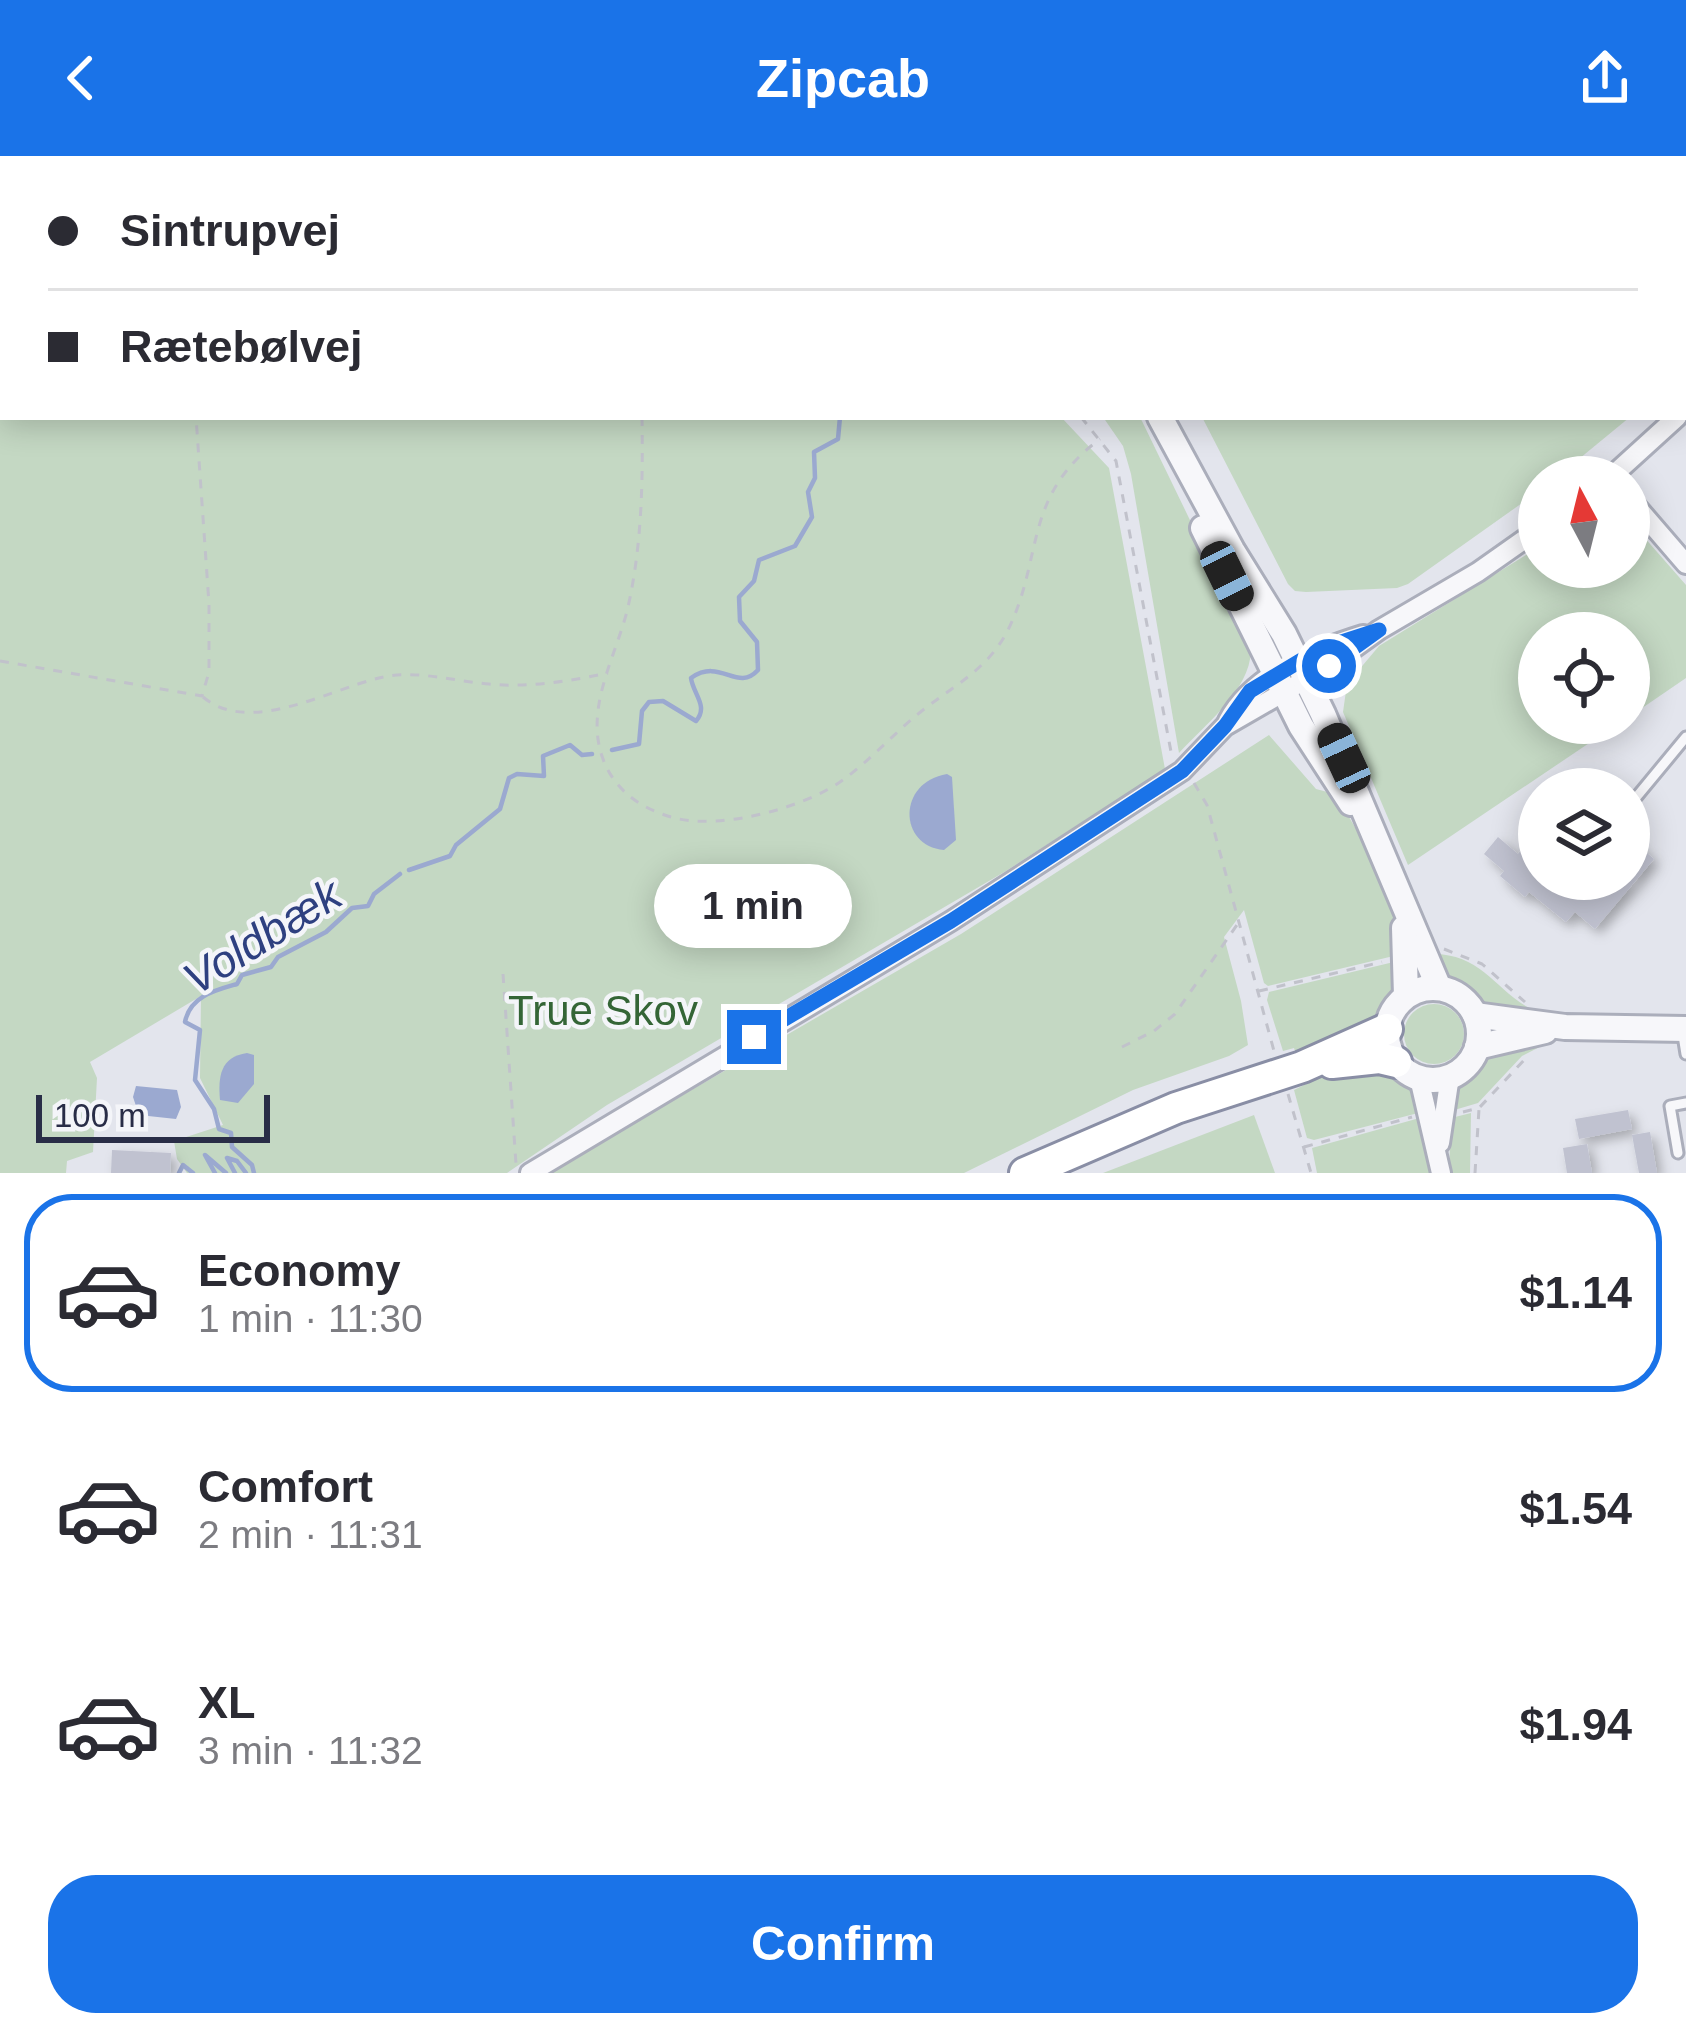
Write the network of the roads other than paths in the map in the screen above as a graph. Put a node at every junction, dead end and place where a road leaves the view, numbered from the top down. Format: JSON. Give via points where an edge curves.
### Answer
{"nodes":[{"id":1,"x":1149,"y":420,"type":"edge"},
{"id":2,"x":1162,"y":420,"type":"edge"},
{"id":3,"x":1674,"y":420,"type":"edge"},
{"id":4,"x":1634,"y":456,"type":"edge"},
{"id":5,"x":1650,"y":522,"type":"edge"},
{"id":6,"x":1518,"y":544,"type":"edge"},
{"id":7,"x":1686,"y":564,"type":"edge"},
{"id":8,"x":1291,"y":676,"type":"junction"},
{"id":9,"x":1686,"y":737,"type":"edge"},
{"id":10,"x":1650,"y":781,"type":"edge"},
{"id":11,"x":1415,"y":954,"type":"junction"},
{"id":12,"x":1439,"y":988,"type":"junction"},
{"id":13,"x":1406,"y":996,"type":"junction"},
{"id":14,"x":1475,"y":1015,"type":"junction"},
{"id":15,"x":1565,"y":1027,"type":"junction"},
{"id":16,"x":1387,"y":1029,"type":"junction"},
{"id":17,"x":1685,"y":1038,"type":"edge"},
{"id":18,"x":1477,"y":1047,"type":"junction"},
{"id":19,"x":1407,"y":1070,"type":"junction"},
{"id":20,"x":1450,"y":1076,"type":"junction"},
{"id":21,"x":1294,"y":1080,"type":"junction"},
{"id":22,"x":1686,"y":1103,"type":"edge"},
{"id":23,"x":1678,"y":1153,"type":"dead end"},
{"id":24,"x":1440,"y":1163,"type":"edge"},
{"id":25,"x":530,"y":1173,"type":"edge"},
{"id":26,"x":1025,"y":1173,"type":"edge"}],
"edges":[{"from":1,"to":8,"type":"street"},
{"from":2,"to":8,"type":"street"},
{"from":3,"to":4,"type":"street"},
{"from":5,"to":7,"type":"street"},
{"from":6,"to":8,"type":"street","via":[[1379,630],[1320,649]]},
{"from":8,"to":11,"type":"street","via":[[1376,840]]},
{"from":8,"to":25,"type":"street","via":[[1250,691],[1182,771],[951,921]]},
{"from":9,"to":10,"type":"lane"},
{"from":11,"to":12,"type":"street"},
{"from":11,"to":13,"type":"street"},
{"from":12,"to":13,"type":"street"},
{"from":12,"to":14,"type":"street"},
{"from":13,"to":16,"type":"street"},
{"from":14,"to":15,"type":"street"},
{"from":14,"to":18,"type":"street"},
{"from":15,"to":17,"type":"street"},
{"from":15,"to":18,"type":"street"},
{"from":16,"to":19,"type":"street","via":[[1390,1052]]},
{"from":16,"to":21,"type":"highway"},
{"from":18,"to":20,"type":"street"},
{"from":19,"to":20,"type":"street"},
{"from":19,"to":21,"type":"highway","via":[[1378,1058]]},
{"from":19,"to":24,"type":"street"},
{"from":20,"to":24,"type":"street"},
{"from":21,"to":26,"type":"highway","via":[[1176,1108]]},
{"from":22,"to":23,"type":"lane","via":[[1670,1106]]}]}
